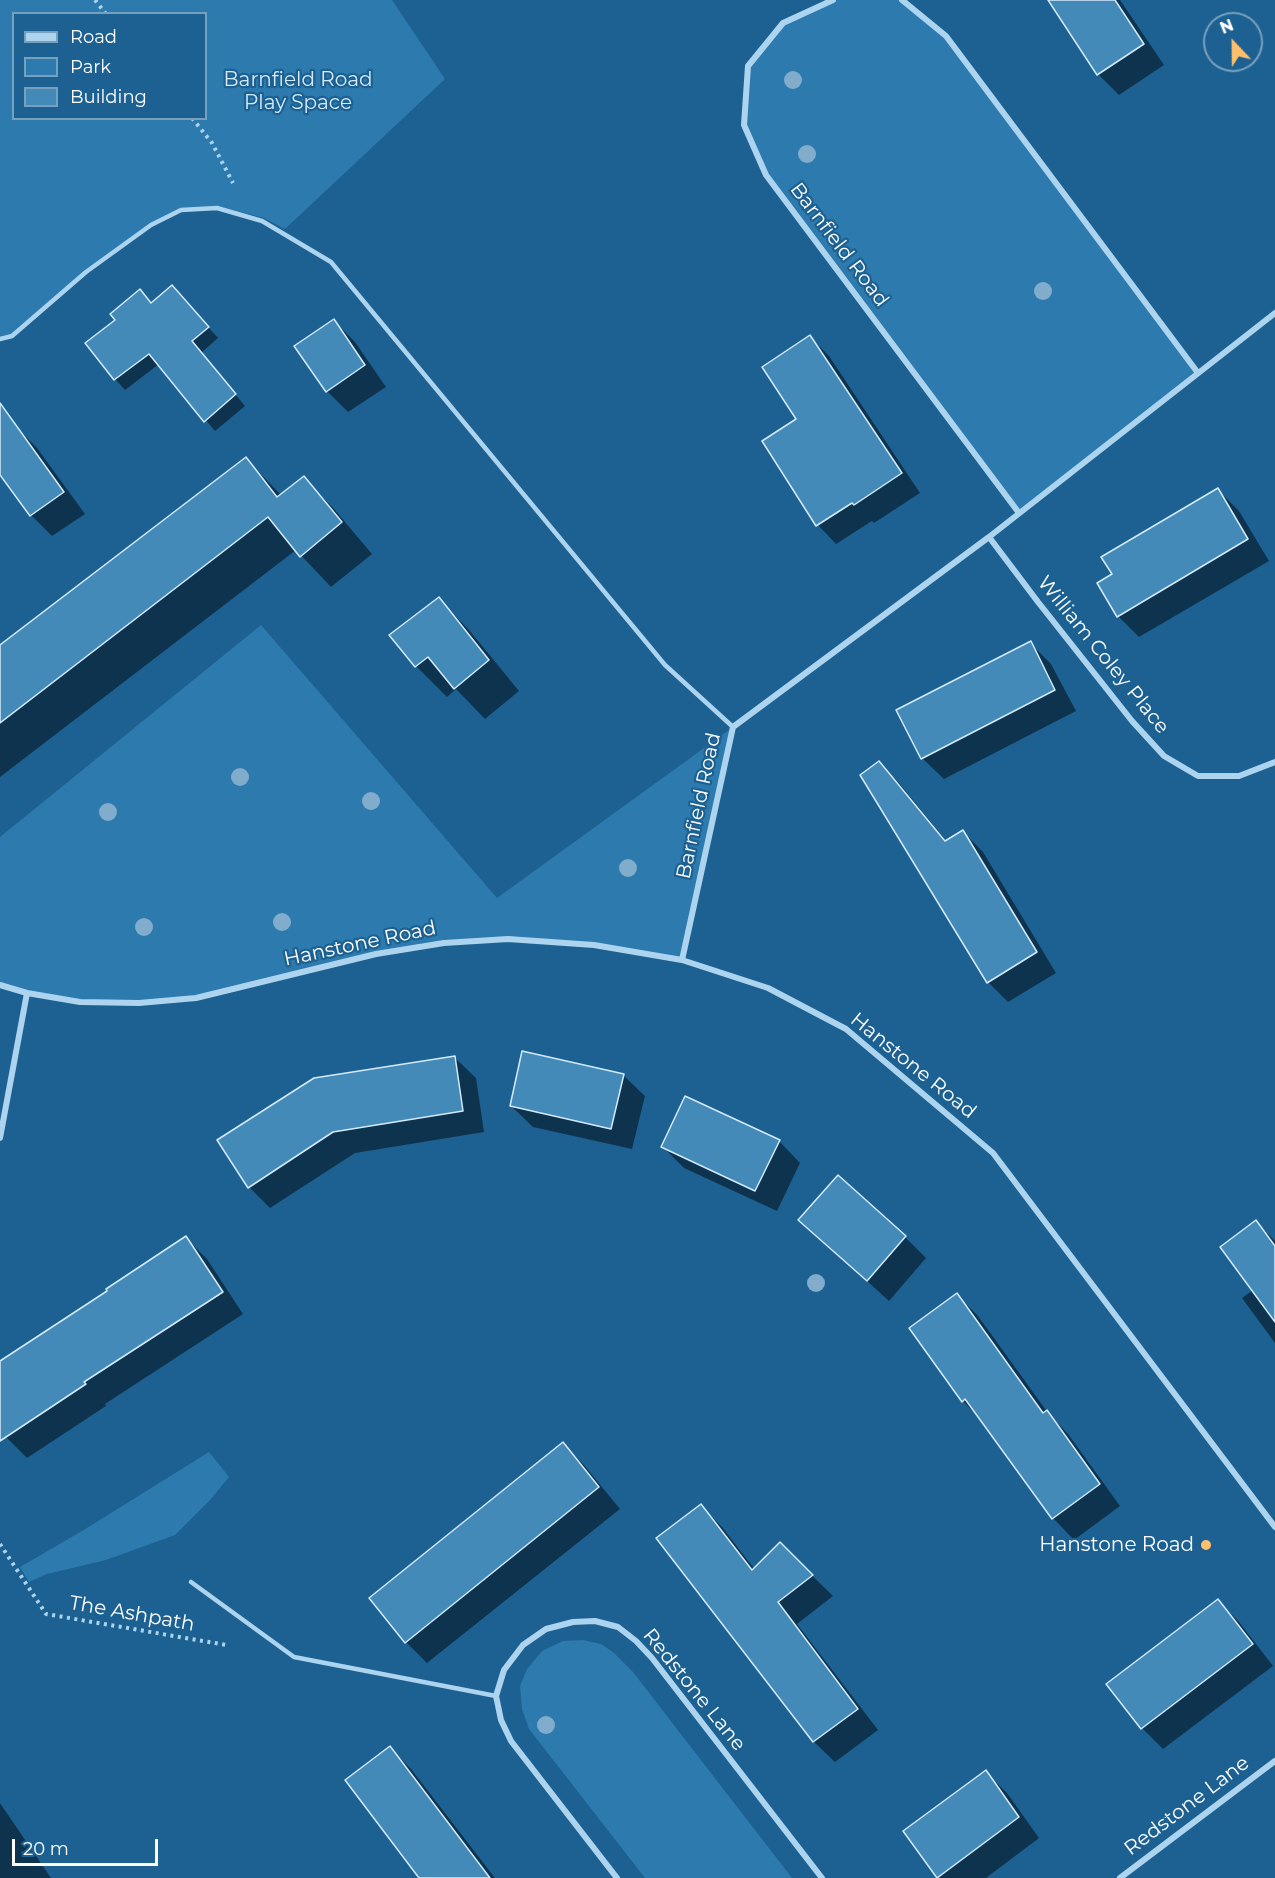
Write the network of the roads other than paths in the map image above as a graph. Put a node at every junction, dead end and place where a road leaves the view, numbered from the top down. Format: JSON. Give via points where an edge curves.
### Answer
{"nodes":[{"id":1,"x":832,"y":0,"type":"edge"},
{"id":2,"x":902,"y":0,"type":"edge"},
{"id":3,"x":1275,"y":313,"type":"edge"},
{"id":4,"x":0,"y":339,"type":"edge"},
{"id":5,"x":1198,"y":373,"type":"junction"},
{"id":6,"x":1019,"y":513,"type":"junction"},
{"id":7,"x":989,"y":537,"type":"junction"},
{"id":8,"x":733,"y":727,"type":"junction"},
{"id":9,"x":1275,"y":762,"type":"edge"},
{"id":10,"x":682,"y":960,"type":"junction"},
{"id":11,"x":0,"y":985,"type":"edge"},
{"id":12,"x":27,"y":993,"type":"junction"},
{"id":13,"x":0,"y":1138,"type":"edge"},
{"id":14,"x":1275,"y":1527,"type":"edge"},
{"id":15,"x":191,"y":1582,"type":"dead end"},
{"id":16,"x":496,"y":1696,"type":"junction"},
{"id":17,"x":1275,"y":1761,"type":"edge"},
{"id":18,"x":617,"y":1878,"type":"edge"},
{"id":19,"x":822,"y":1878,"type":"edge"},
{"id":20,"x":1120,"y":1878,"type":"edge"}],
"edges":[{"from":1,"to":6,"type":"street","name":"Barnfield Road","via":[[783,22],[748,66],[744,125],[766,175]]},
{"from":2,"to":5,"type":"street","via":[[946,36]]},
{"from":3,"to":5,"type":"street","name":"Barnfield Road"},
{"from":4,"to":8,"type":"lane","via":[[12,336],[86,272],[151,225],[182,210],[218,208],[262,221],[331,262],[665,665]]},
{"from":5,"to":6,"type":"street","name":"Barnfield Road"},
{"from":6,"to":7,"type":"street","name":"Barnfield Road"},
{"from":7,"to":8,"type":"street","name":"Barnfield Road"},
{"from":7,"to":9,"type":"street","name":"William Coley Place","via":[[1132,721],[1164,756],[1198,776],[1239,776]]},
{"from":8,"to":10,"type":"street","name":"Barnfield Road"},
{"from":10,"to":12,"type":"street","name":"Hanstone Road","via":[[594,945],[508,939],[444,943],[376,954],[196,998],[139,1003],[80,1002]]},
{"from":10,"to":14,"type":"street","name":"Hanstone Road","via":[[768,988],[846,1029],[993,1153]]},
{"from":11,"to":12,"type":"street","name":"Hanstone Road"},
{"from":12,"to":13,"type":"street"},
{"from":15,"to":16,"type":"lane","via":[[294,1657]]},
{"from":16,"to":18,"type":"street","via":[[501,1720],[512,1741]]},
{"from":16,"to":19,"type":"street","name":"Redstone Lane","via":[[504,1670],[523,1645],[546,1629],[595,1621],[618,1627],[652,1658]]},
{"from":17,"to":20,"type":"street","name":"Redstone Lane"}]}
